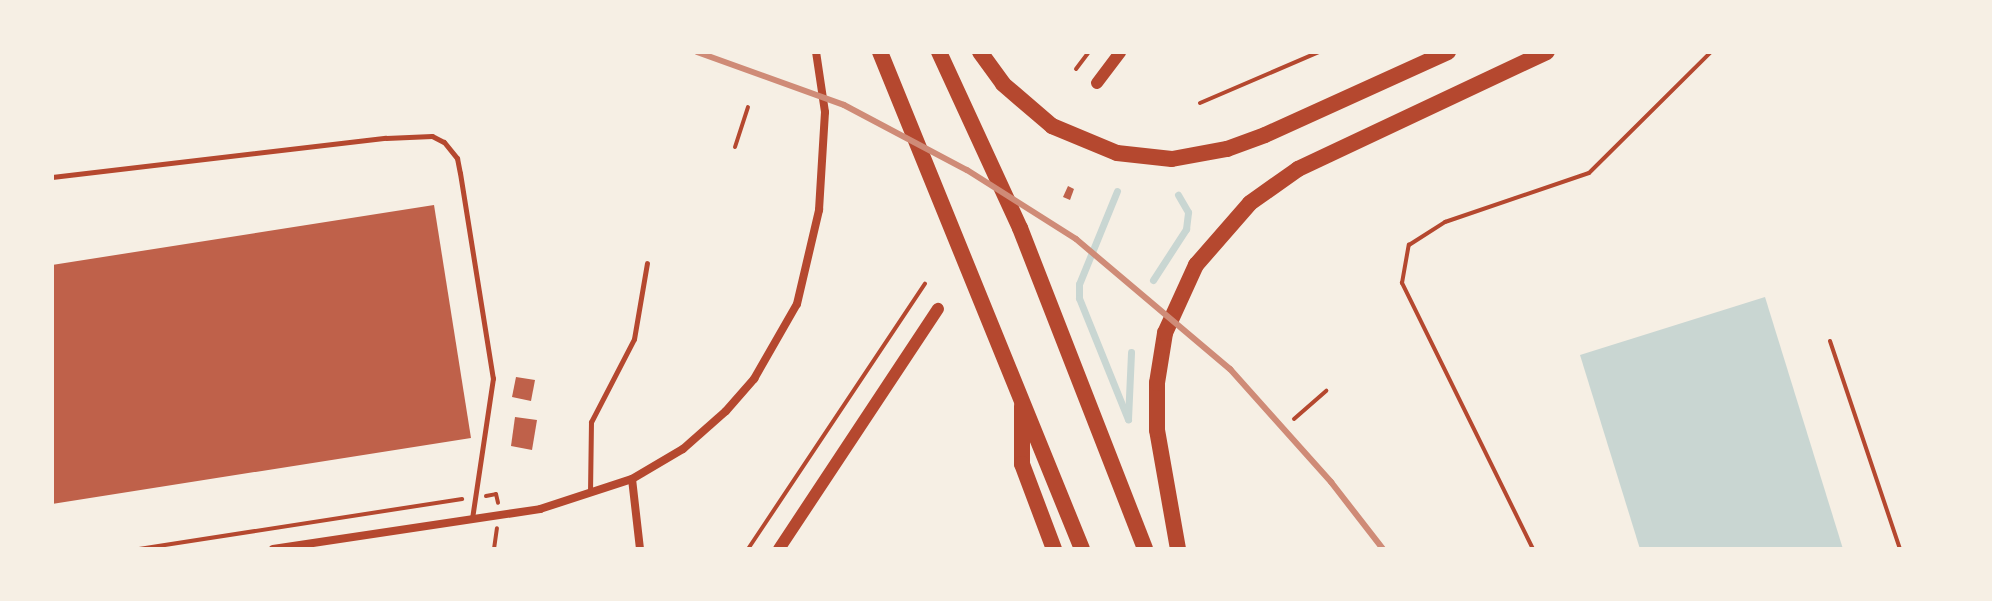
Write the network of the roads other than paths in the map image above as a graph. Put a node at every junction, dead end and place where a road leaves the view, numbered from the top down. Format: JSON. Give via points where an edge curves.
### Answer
{"nodes":[{"id":1,"x":816,"y":52,"type":"edge"},
{"id":2,"x":880,"y":52,"type":"edge"},
{"id":3,"x":939,"y":52,"type":"edge"},
{"id":4,"x":980,"y":52,"type":"edge"},
{"id":5,"x":1120,"y":52,"type":"edge"},
{"id":6,"x":1448,"y":52,"type":"edge"},
{"id":7,"x":1547,"y":52,"type":"edge"},
{"id":8,"x":1097,"y":83,"type":"dead end"},
{"id":9,"x":52,"y":177,"type":"edge"},
{"id":10,"x":647,"y":263,"type":"dead end"},
{"id":11,"x":938,"y":309,"type":"dead end"},
{"id":12,"x":1022,"y":396,"type":"junction"},
{"id":13,"x":632,"y":479,"type":"junction"},
{"id":14,"x":590,"y":494,"type":"junction"},
{"id":15,"x":472,"y":519,"type":"junction"},
{"id":16,"x":286,"y":548,"type":"edge"},
{"id":17,"x":273,"y":549,"type":"edge"},
{"id":18,"x":640,"y":549,"type":"edge"},
{"id":19,"x":779,"y":549,"type":"edge"},
{"id":20,"x":1054,"y":549,"type":"edge"},
{"id":21,"x":1082,"y":549,"type":"edge"},
{"id":22,"x":1145,"y":549,"type":"edge"},
{"id":23,"x":1178,"y":549,"type":"edge"}],
"edges":[{"from":1,"to":13,"type":"street","via":[[825,112],[821,184],[811,261],[797,304],[754,379],[726,411],[683,449]]},
{"from":2,"to":12,"type":"highway"},
{"from":3,"to":22,"type":"highway","via":[[1020,228]]},
{"from":4,"to":6,"type":"highway","via":[[1003,84],[1052,126],[1117,153],[1172,159],[1227,149],[1265,135]]},
{"from":5,"to":8,"type":"street"},
{"from":7,"to":23,"type":"highway","via":[[1298,169],[1250,203],[1196,265],[1165,333],[1157,383],[1160,459]]},
{"from":9,"to":15,"type":"lane","via":[[386,138],[432,136],[444,142],[457,158],[493,378]]},
{"from":10,"to":14,"type":"lane","via":[[634,339],[591,422]]},
{"from":11,"to":19,"type":"street"},
{"from":12,"to":20,"type":"highway","via":[[1022,464]]},
{"from":12,"to":21,"type":"highway"},
{"from":13,"to":14,"type":"street"},
{"from":13,"to":18,"type":"street"},
{"from":14,"to":15,"type":"street"},
{"from":15,"to":16,"type":"street"},
{"from":16,"to":17,"type":"street"}]}
